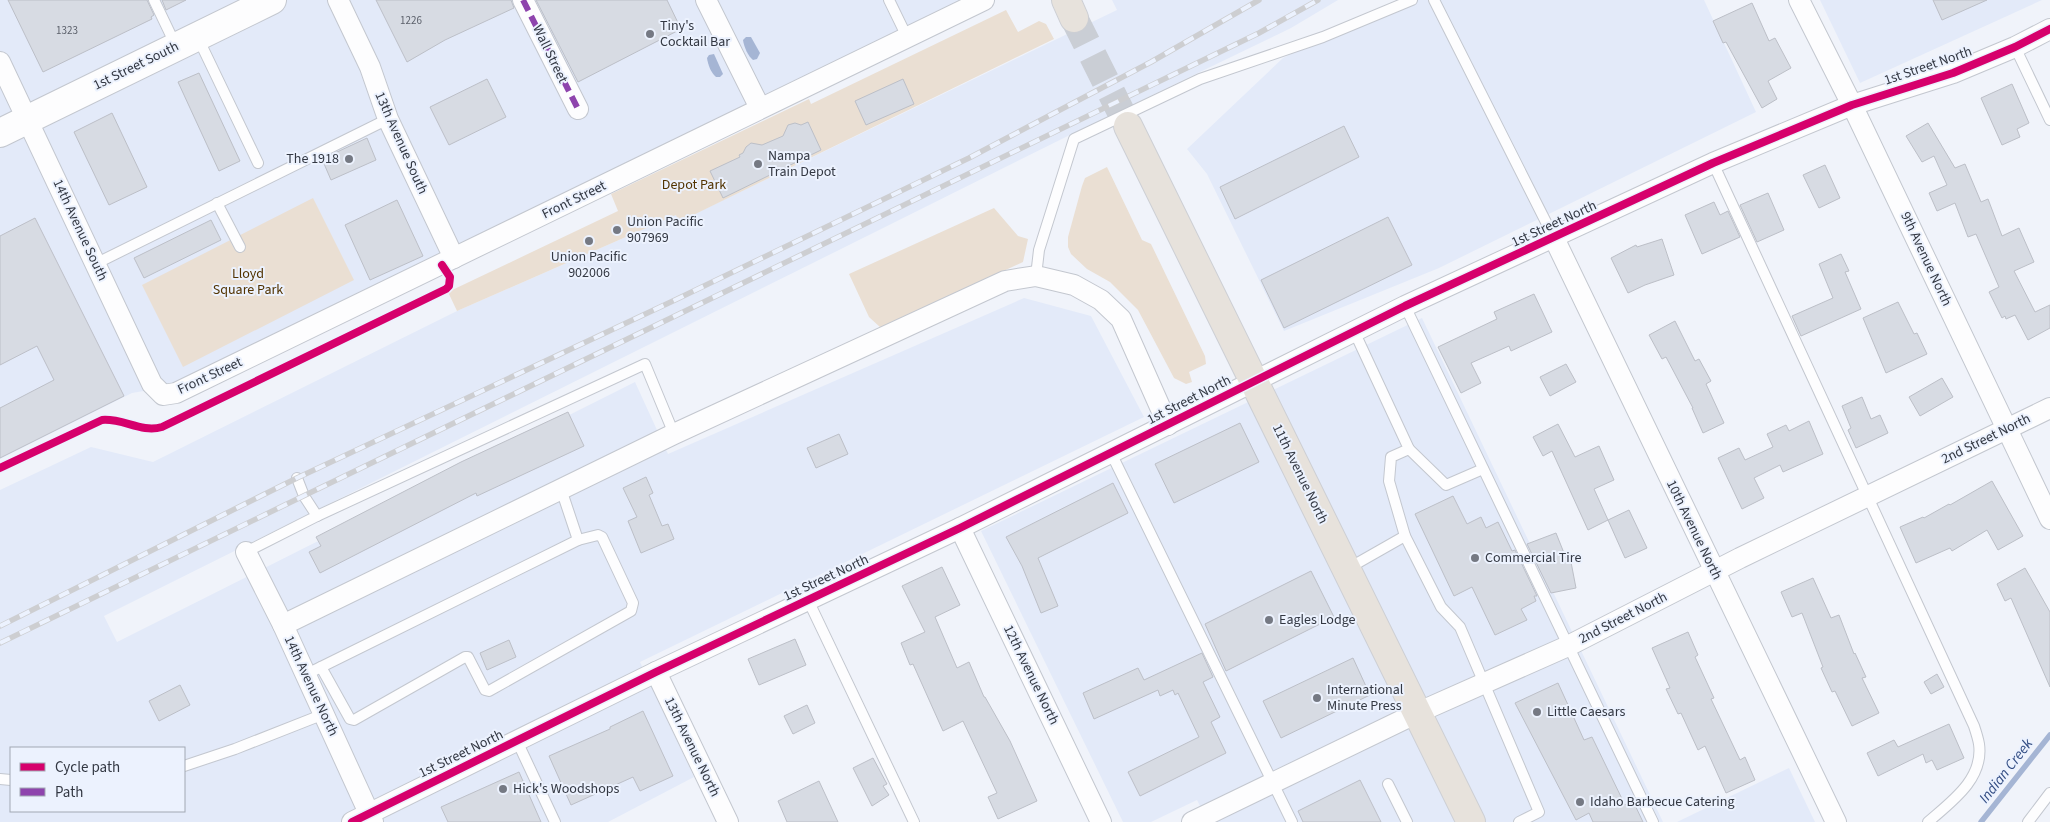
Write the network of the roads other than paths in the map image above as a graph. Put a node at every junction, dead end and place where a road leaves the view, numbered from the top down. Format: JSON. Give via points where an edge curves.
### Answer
{"nodes":[{"id":1,"x":154,"y":0,"type":"edge"},
{"id":2,"x":272,"y":0,"type":"edge"},
{"id":3,"x":338,"y":0,"type":"edge"},
{"id":4,"x":523,"y":0,"type":"edge"},
{"id":5,"x":706,"y":0,"type":"edge"},
{"id":6,"x":890,"y":0,"type":"edge"},
{"id":7,"x":984,"y":0,"type":"edge"},
{"id":8,"x":1412,"y":0,"type":"edge"},
{"id":9,"x":1434,"y":0,"type":"edge"},
{"id":10,"x":1805,"y":2,"type":"edge"},
{"id":11,"x":2050,"y":29,"type":"edge"},
{"id":12,"x":907,"y":38,"type":"junction"},
{"id":13,"x":187,"y":42,"type":"junction"},
{"id":14,"x":2015,"y":47,"type":"junction"},
{"id":15,"x":0,"y":62,"type":"edge"},
{"id":16,"x":1852,"y":105,"type":"junction"},
{"id":17,"x":760,"y":108,"type":"junction"},
{"id":18,"x":578,"y":109,"type":"dead end"},
{"id":19,"x":27,"y":119,"type":"junction"},
{"id":20,"x":388,"y":119,"type":"junction"},
{"id":21,"x":2050,"y":120,"type":"edge"},
{"id":22,"x":1128,"y":126,"type":"tunnel mouth"},
{"id":23,"x":0,"y":133,"type":"edge"},
{"id":24,"x":258,"y":163,"type":"dead end"},
{"id":25,"x":1713,"y":163,"type":"junction"},
{"id":26,"x":217,"y":203,"type":"junction"},
{"id":27,"x":1554,"y":238,"type":"junction"},
{"id":28,"x":240,"y":247,"type":"dead end"},
{"id":29,"x":454,"y":258,"type":"junction"},
{"id":30,"x":96,"y":264,"type":"junction"},
{"id":31,"x":1036,"y":276,"type":"junction"},
{"id":32,"x":1405,"y":306,"type":"junction"},
{"id":33,"x":1354,"y":331,"type":"junction"},
{"id":34,"x":1254,"y":380,"type":"junction"},
{"id":35,"x":162,"y":395,"type":"joint"},
{"id":36,"x":2050,"y":408,"type":"edge"},
{"id":37,"x":1168,"y":425,"type":"junction"},
{"id":38,"x":2006,"y":428,"type":"junction"},
{"id":39,"x":674,"y":434,"type":"junction"},
{"id":40,"x":1409,"y":449,"type":"junction"},
{"id":41,"x":1111,"y":453,"type":"junction"},
{"id":42,"x":1483,"y":469,"type":"junction"},
{"id":43,"x":297,"y":478,"type":"dead end"},
{"id":44,"x":561,"y":489,"type":"junction"},
{"id":45,"x":1866,"y":496,"type":"junction"},
{"id":46,"x":317,"y":516,"type":"junction"},
{"id":47,"x":2050,"y":519,"type":"edge"},
{"id":48,"x":960,"y":528,"type":"junction"},
{"id":49,"x":1405,"y":536,"type":"junction"},
{"id":50,"x":578,"y":540,"type":"junction"},
{"id":51,"x":246,"y":552,"type":"joint"},
{"id":52,"x":1346,"y":569,"type":"junction"},
{"id":53,"x":1714,"y":572,"type":"junction"},
{"id":54,"x":808,"y":600,"type":"junction"},
{"id":55,"x":283,"y":625,"type":"junction"},
{"id":56,"x":1568,"y":646,"type":"junction"},
{"id":57,"x":313,"y":671,"type":"junction"},
{"id":58,"x":656,"y":672,"type":"junction"},
{"id":59,"x":1483,"y":684,"type":"junction"},
{"id":60,"x":1417,"y":713,"type":"junction"},
{"id":61,"x":324,"y":714,"type":"junction"},
{"id":62,"x":517,"y":741,"type":"junction"},
{"id":63,"x":185,"y":766,"type":"edge"},
{"id":64,"x":1272,"y":783,"type":"junction"},
{"id":65,"x":1388,"y":784,"type":"dead end"},
{"id":66,"x":2050,"y":793,"type":"edge"},
{"id":67,"x":365,"y":819,"type":"edge"},
{"id":68,"x":555,"y":822,"type":"edge"},
{"id":69,"x":728,"y":822,"type":"edge"},
{"id":70,"x":914,"y":822,"type":"edge"},
{"id":71,"x":1101,"y":822,"type":"edge"},
{"id":72,"x":1192,"y":822,"type":"edge"},
{"id":73,"x":1292,"y":822,"type":"edge"},
{"id":74,"x":1408,"y":822,"type":"edge"},
{"id":75,"x":1471,"y":822,"type":"edge"},
{"id":76,"x":1519,"y":822,"type":"edge"},
{"id":77,"x":1653,"y":822,"type":"edge"},
{"id":78,"x":1836,"y":822,"type":"edge"},
{"id":79,"x":1928,"y":822,"type":"edge"},
{"id":80,"x":2028,"y":822,"type":"edge"}],
"edges":[{"from":1,"to":13,"type":"lane"},
{"from":2,"to":13,"type":"street","name":"1st Street South"},
{"from":3,"to":20,"type":"street","name":"13th Avenue South","via":[[370,67]]},
{"from":4,"to":18,"type":"street","name":"Wall Street"},
{"from":5,"to":17,"type":"street"},
{"from":6,"to":12,"type":"lane"},
{"from":7,"to":12,"type":"street","name":"Front Street"},
{"from":8,"to":31,"type":"lane","via":[[1324,37],[1200,79],[1074,140],[1039,250]]},
{"from":9,"to":27,"type":"lane"},
{"from":10,"to":16,"type":"street","name":"9th Avenue North"},
{"from":11,"to":14,"type":"street","name":"1st Street North"},
{"from":12,"to":17,"type":"street","name":"Front Street"},
{"from":13,"to":19,"type":"street","name":"1st Street South"},
{"from":13,"to":24,"type":"lane"},
{"from":14,"to":16,"type":"street","name":"1st Street North","via":[[1952,73]]},
{"from":14,"to":21,"type":"lane"},
{"from":15,"to":19,"type":"street","name":"14th Avenue South"},
{"from":16,"to":25,"type":"street","name":"1st Street North"},
{"from":16,"to":38,"type":"street","name":"9th Avenue North"},
{"from":17,"to":29,"type":"street","name":"Front Street"},
{"from":19,"to":23,"type":"street","name":"1st Street South"},
{"from":19,"to":30,"type":"street","name":"14th Avenue South"},
{"from":20,"to":26,"type":"lane"},
{"from":20,"to":29,"type":"street","name":"13th Avenue South"},
{"from":22,"to":34,"type":"main road","name":"11th Avenue North"},
{"from":25,"to":27,"type":"street","name":"1st Street North"},
{"from":25,"to":45,"type":"lane"},
{"from":26,"to":28,"type":"lane"},
{"from":26,"to":30,"type":"lane"},
{"from":27,"to":32,"type":"street","name":"1st Street North"},
{"from":27,"to":53,"type":"street","name":"10th Avenue North"},
{"from":29,"to":35,"type":"street","name":"Front Street","via":[[176,393]]},
{"from":30,"to":35,"type":"street","name":"14th Avenue South","via":[[152,384]]},
{"from":31,"to":37,"type":"street","via":[[1074,285],[1101,300],[1121,319]]},
{"from":31,"to":39,"type":"street","via":[[1004,281]]},
{"from":32,"to":33,"type":"street","name":"1st Street North"},
{"from":32,"to":42,"type":"lane"},
{"from":33,"to":34,"type":"street","name":"1st Street North"},
{"from":33,"to":40,"type":"lane"},
{"from":34,"to":37,"type":"street","name":"1st Street North"},
{"from":34,"to":52,"type":"main road","name":"11th Avenue North"},
{"from":36,"to":38,"type":"street","name":"2nd Street North"},
{"from":37,"to":41,"type":"street","name":"1st Street North"},
{"from":38,"to":45,"type":"street","name":"2nd Street North"},
{"from":38,"to":47,"type":"street","name":"9th Avenue North"},
{"from":39,"to":44,"type":"street"},
{"from":39,"to":46,"type":"lane","via":[[645,364]]},
{"from":40,"to":42,"type":"lane","via":[[1446,485]]},
{"from":40,"to":49,"type":"lane","via":[[1391,457],[1389,481]]},
{"from":41,"to":48,"type":"street","name":"1st Street North"},
{"from":41,"to":64,"type":"lane"},
{"from":42,"to":56,"type":"lane"},
{"from":43,"to":46,"type":"lane"},
{"from":44,"to":50,"type":"lane"},
{"from":44,"to":55,"type":"street"},
{"from":45,"to":53,"type":"street","name":"2nd Street North"},
{"from":45,"to":79,"type":"lane","via":[[1974,726],[1979,746],[1978,763],[1972,778]]},
{"from":46,"to":51,"type":"lane"},
{"from":48,"to":54,"type":"street","name":"1st Street North"},
{"from":48,"to":71,"type":"street","name":"12th Avenue North"},
{"from":49,"to":52,"type":"lane"},
{"from":49,"to":59,"type":"lane","via":[[1441,607],[1460,627]]},
{"from":50,"to":57,"type":"lane"},
{"from":50,"to":57,"type":"lane","via":[[602,537],[633,603],[632,610],[489,690],[465,657],[354,720]]},
{"from":51,"to":55,"type":"street","name":"14th Avenue North"},
{"from":52,"to":60,"type":"main road","name":"11th Avenue North"},
{"from":53,"to":56,"type":"street","name":"2nd Street North"},
{"from":53,"to":78,"type":"street","name":"10th Avenue North"},
{"from":54,"to":58,"type":"street","name":"1st Street North"},
{"from":54,"to":70,"type":"lane"},
{"from":55,"to":57,"type":"street","name":"14th Avenue North"},
{"from":56,"to":59,"type":"street","name":"2nd Street North"},
{"from":56,"to":77,"type":"lane"},
{"from":57,"to":61,"type":"street","name":"14th Avenue North"},
{"from":58,"to":62,"type":"street","name":"1st Street North"},
{"from":58,"to":69,"type":"street","name":"13th Avenue North"},
{"from":59,"to":60,"type":"street","name":"2nd Street North"},
{"from":59,"to":76,"type":"lane","via":[[1539,812]]},
{"from":60,"to":64,"type":"street","name":"2nd Street North"},
{"from":60,"to":75,"type":"main road","name":"11th Avenue North"},
{"from":61,"to":63,"type":"lane"},
{"from":61,"to":67,"type":"street","name":"14th Avenue North"},
{"from":62,"to":67,"type":"street","name":"1st Street North"},
{"from":62,"to":68,"type":"lane"},
{"from":64,"to":72,"type":"street","name":"2nd Street North"},
{"from":64,"to":73,"type":"lane"},
{"from":65,"to":74,"type":"lane"},
{"from":66,"to":80,"type":"lane"}]}
